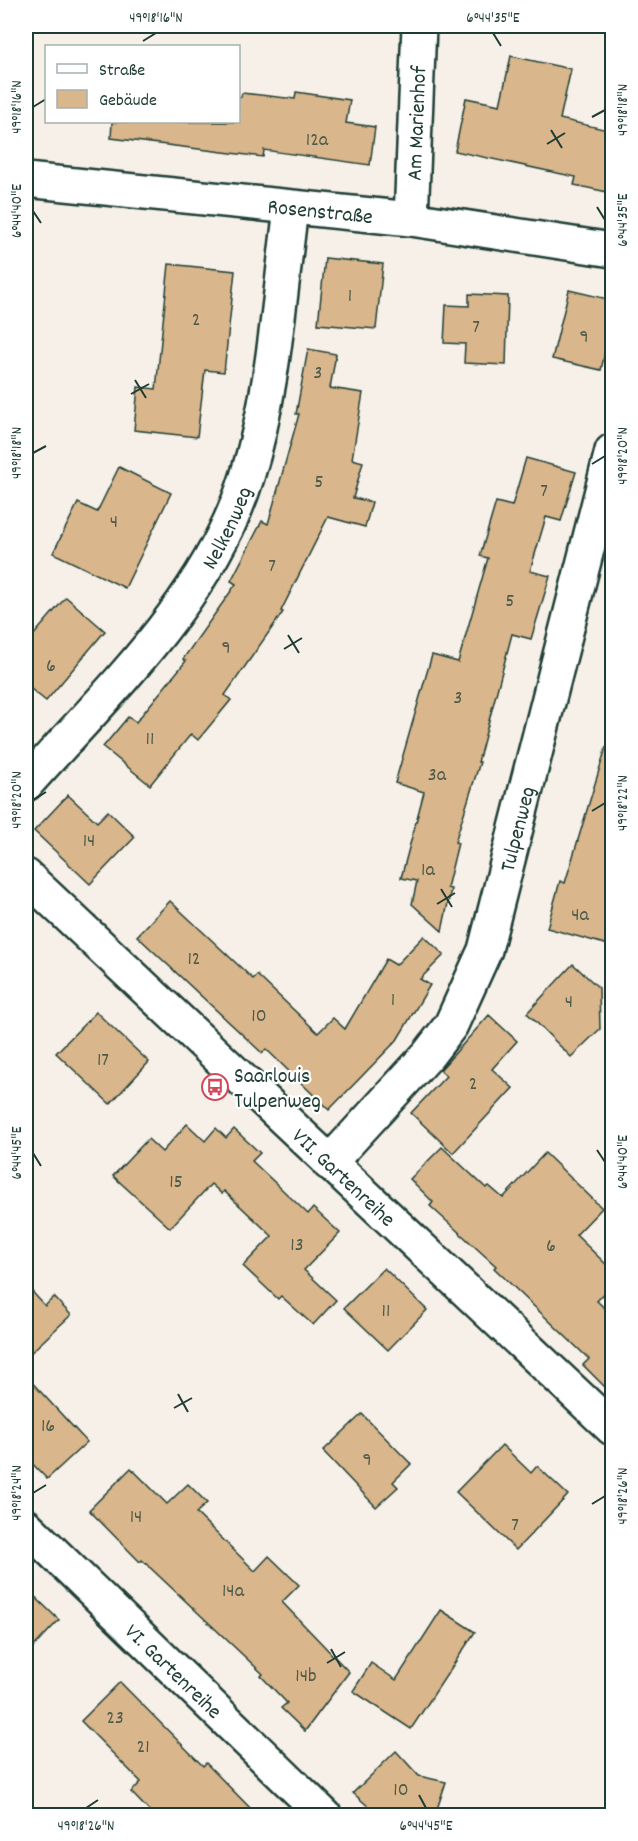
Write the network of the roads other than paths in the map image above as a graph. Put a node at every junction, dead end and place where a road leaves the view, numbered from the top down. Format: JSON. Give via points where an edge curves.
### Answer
{"nodes":[{"id":1,"x":419,"y":26,"type":"edge"},
{"id":2,"x":26,"y":180,"type":"edge"},
{"id":3,"x":291,"y":209,"type":"junction"},
{"id":4,"x":411,"y":219,"type":"junction"},
{"id":5,"x":612,"y":250,"type":"edge"},
{"id":6,"x":612,"y":451,"type":"edge"},
{"id":7,"x":26,"y":784,"type":"edge"},
{"id":8,"x":26,"y":876,"type":"edge"},
{"id":9,"x":329,"y":1162,"type":"junction"},
{"id":10,"x":612,"y":1428,"type":"edge"},
{"id":11,"x":26,"y":1526,"type":"edge"},
{"id":12,"x":325,"y":1815,"type":"edge"}],
"edges":[{"from":1,"to":4,"type":"street","name":"Am Marienhof"},
{"from":2,"to":3,"type":"street","name":"Rosenstraße"},
{"from":3,"to":4,"type":"street","name":"Rosenstraße"},
{"from":3,"to":7,"type":"street","name":"Nelkenweg","via":[[263,421],[246,480],[223,534],[181,604]]},
{"from":4,"to":5,"type":"street","name":"Rosenstraße"},
{"from":6,"to":9,"type":"street","name":"Tulpenweg","via":[[485,950],[451,1025]]},
{"from":8,"to":9,"type":"street","name":"VII. Gartenreihe"},
{"from":9,"to":10,"type":"street","name":"VII. Gartenreihe"},
{"from":11,"to":12,"type":"street","name":"VI. Gartenreihe"}]}
